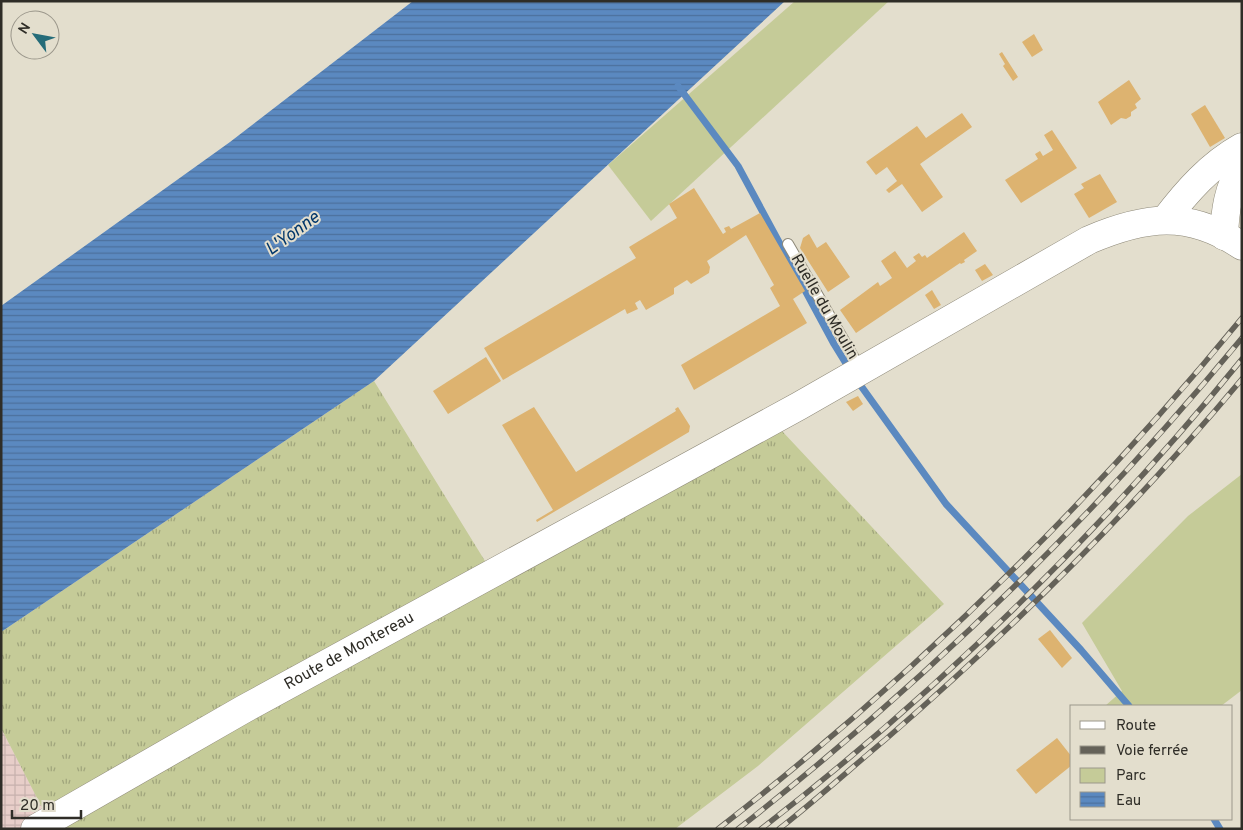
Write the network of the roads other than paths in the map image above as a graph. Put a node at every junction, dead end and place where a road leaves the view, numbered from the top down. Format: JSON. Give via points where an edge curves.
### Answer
{"nodes":[{"id":1,"x":1242,"y":147,"type":"edge"},
{"id":2,"x":1242,"y":166,"type":"edge"},
{"id":3,"x":1165,"y":220,"type":"junction"},
{"id":4,"x":1233,"y":242,"type":"edge"},
{"id":5,"x":788,"y":244,"type":"dead end"},
{"id":6,"x":861,"y":371,"type":"junction"},
{"id":7,"x":34,"y":829,"type":"edge"}],
"edges":[{"from":1,"to":3,"type":"street","via":[[1208,170]]},
{"from":2,"to":4,"type":"street","via":[[1232,182],[1227,200]]},
{"from":3,"to":4,"type":"street","name":"Route de Montereau","via":[[1204,227]]},
{"from":3,"to":6,"type":"street","name":"Route de Montereau","via":[[1129,224],[1089,240]]},
{"from":5,"to":6,"type":"lane","name":"Ruelle du Moulin"},
{"from":6,"to":7,"type":"street","name":"Route de Montereau","via":[[244,709]]}]}
